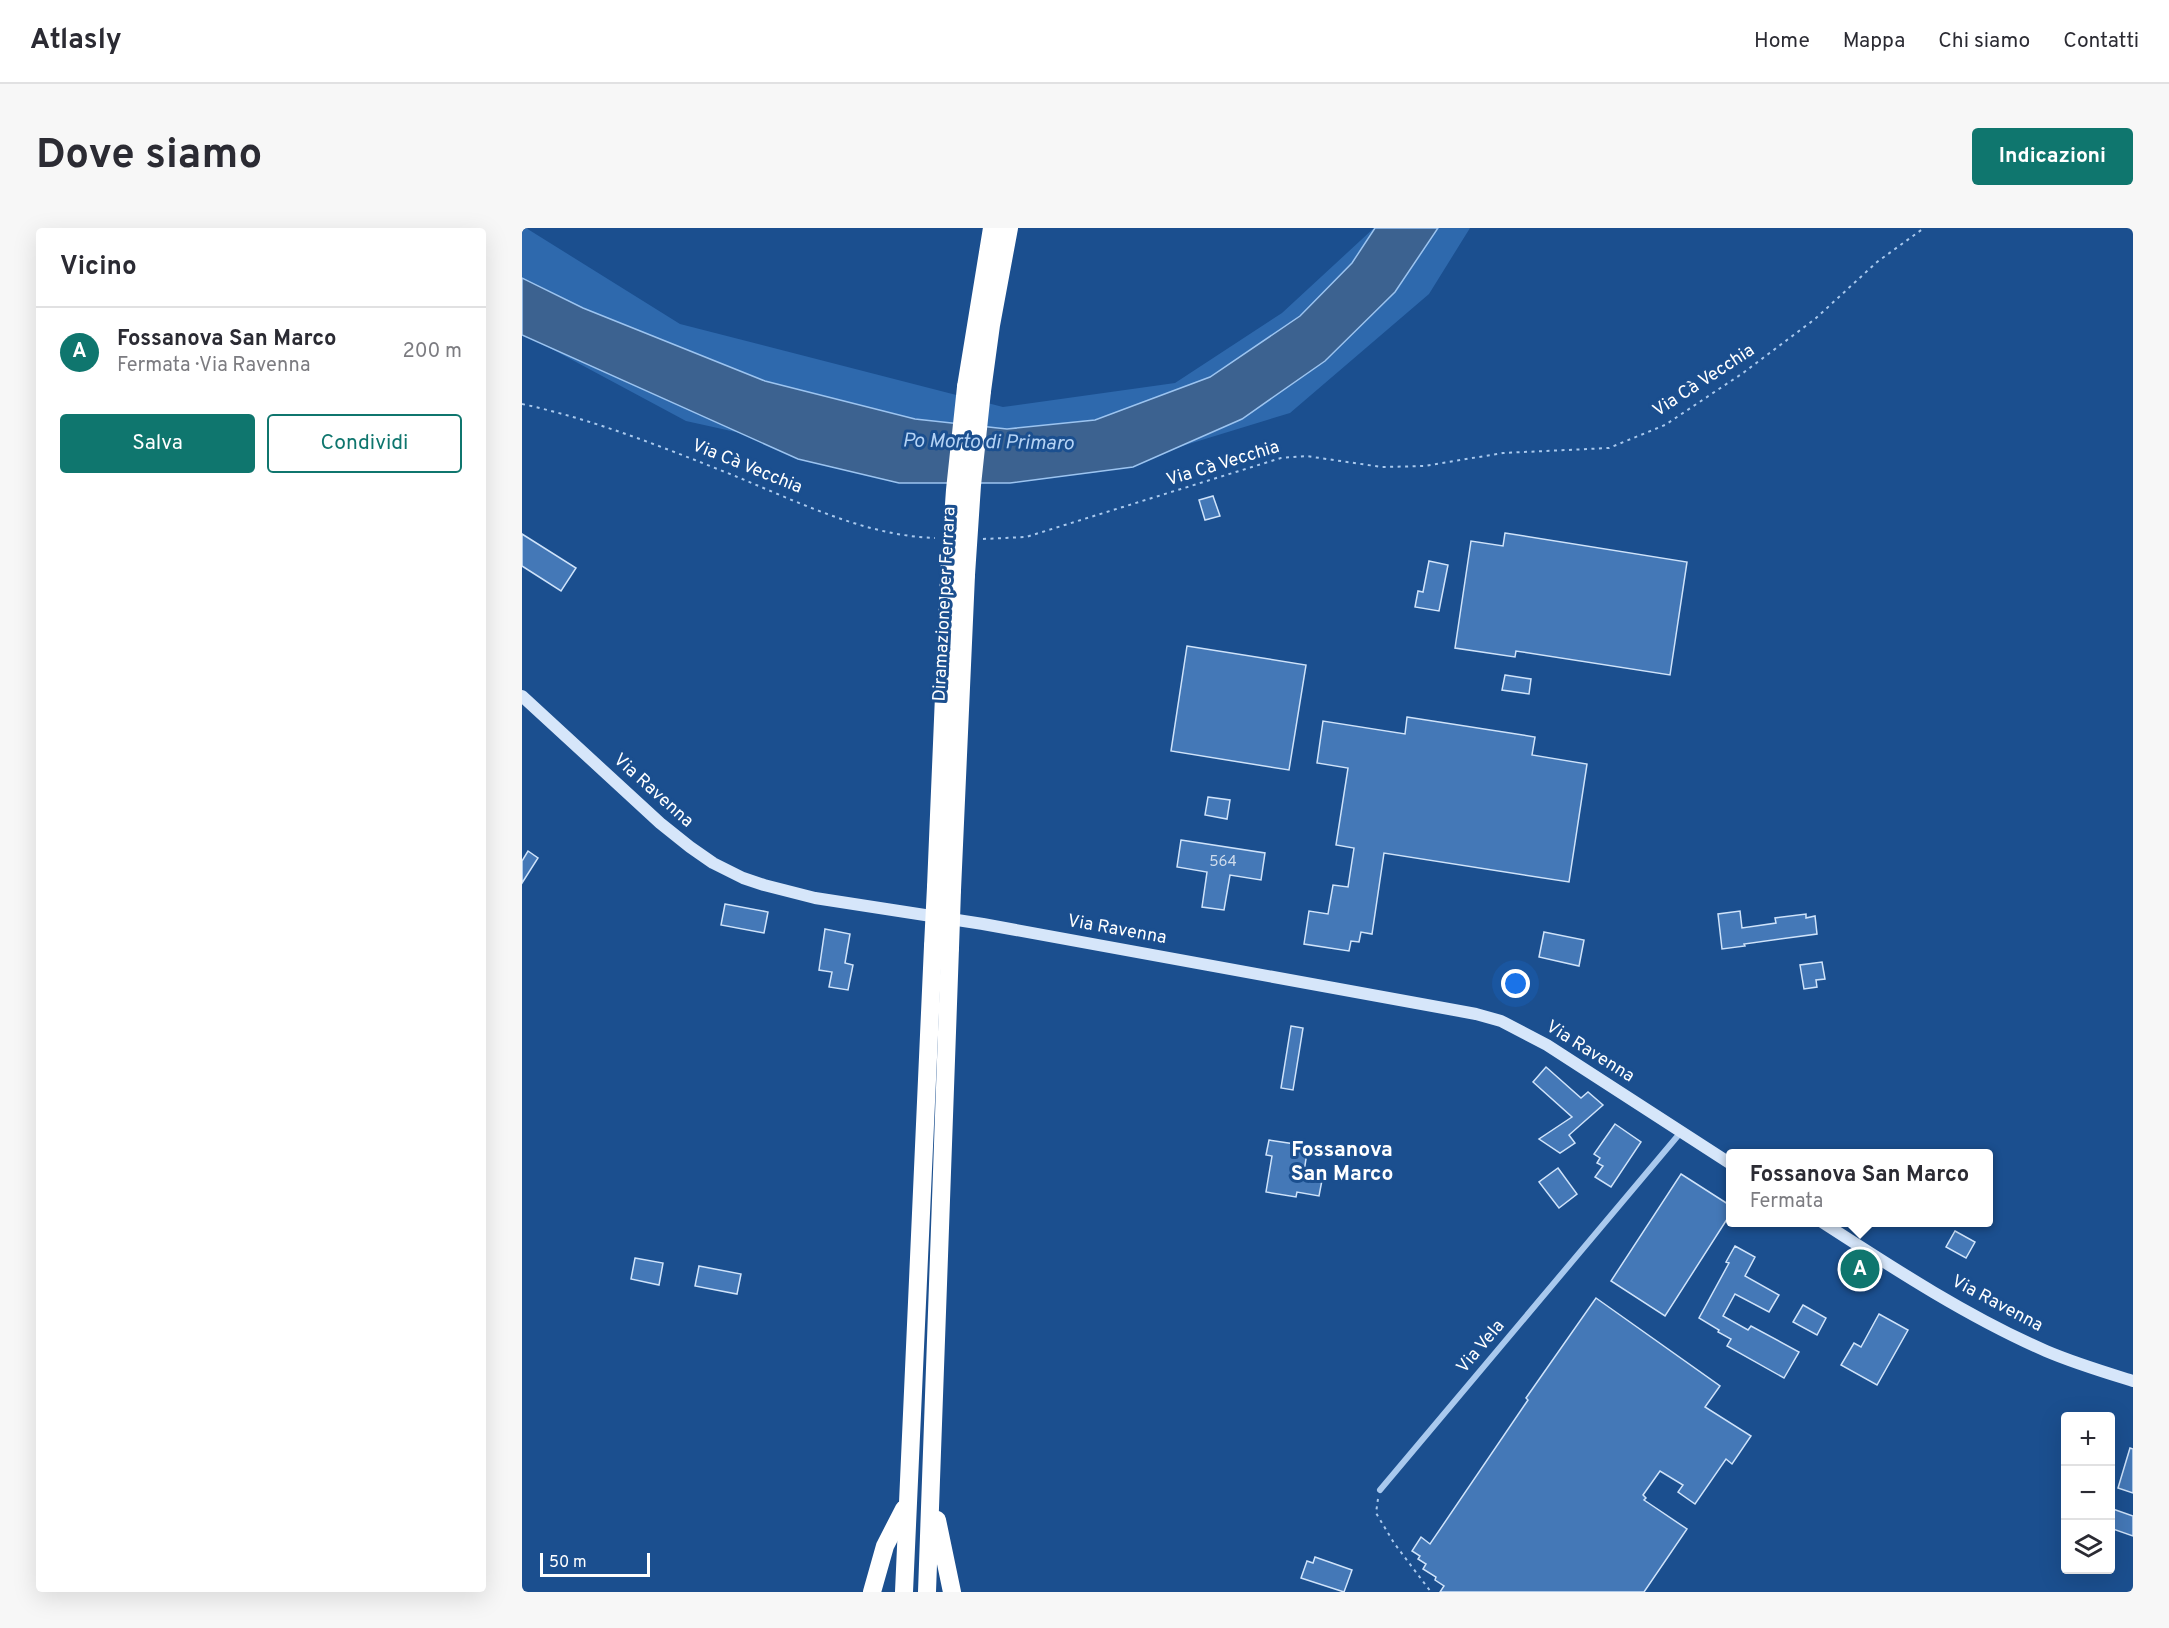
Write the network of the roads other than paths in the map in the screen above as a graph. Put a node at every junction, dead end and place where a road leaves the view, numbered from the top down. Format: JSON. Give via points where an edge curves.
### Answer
{"nodes":[{"id":1,"x":992,"y":228,"type":"edge"},
{"id":2,"x":1009,"y":228,"type":"edge"},
{"id":3,"x":974,"y":389,"type":"junction"},
{"id":4,"x":522,"y":696,"type":"edge"},
{"id":5,"x":940,"y":983,"type":"junction"},
{"id":6,"x":1681,"y":1132,"type":"junction"},
{"id":7,"x":1726,"y":1161,"type":"edge"},
{"id":8,"x":1830,"y":1227,"type":"edge"},
{"id":9,"x":2133,"y":1381,"type":"edge"},
{"id":10,"x":1380,"y":1490,"type":"road end"},
{"id":11,"x":932,"y":1492,"type":"junction"},
{"id":12,"x":907,"y":1502,"type":"junction"},
{"id":13,"x":872,"y":1592,"type":"edge"},
{"id":14,"x":904,"y":1592,"type":"edge"},
{"id":15,"x":927,"y":1592,"type":"edge"},
{"id":16,"x":952,"y":1592,"type":"edge"}],
"edges":[{"from":1,"to":3,"type":"highway","name":"Diramazione per Ferrara"},
{"from":2,"to":3,"type":"highway","name":"Diramazione per Ferrara","via":[[991,325]]},
{"from":3,"to":5,"type":"highway","name":"Diramazione per Ferrara","bridge":true,"via":[[955,490],[958,575]]},
{"from":4,"to":6,"type":"main road","name":"Via Ravenna","via":[[682,841],[743,878],[815,898],[983,924],[1476,1014],[1523,1031]]},
{"from":5,"to":11,"type":"highway"},
{"from":5,"to":12,"type":"highway"},
{"from":6,"to":7,"type":"main road","name":"Via Ravenna"},
{"from":6,"to":10,"type":"street","name":"Via Vela"},
{"from":8,"to":9,"type":"main road","name":"Via Ravenna","via":[[1891,1267],[2018,1338]]},
{"from":11,"to":15,"type":"highway"},
{"from":11,"to":16,"type":"highway"},
{"from":12,"to":13,"type":"highway","via":[[885,1546]]},
{"from":12,"to":14,"type":"highway"}]}
